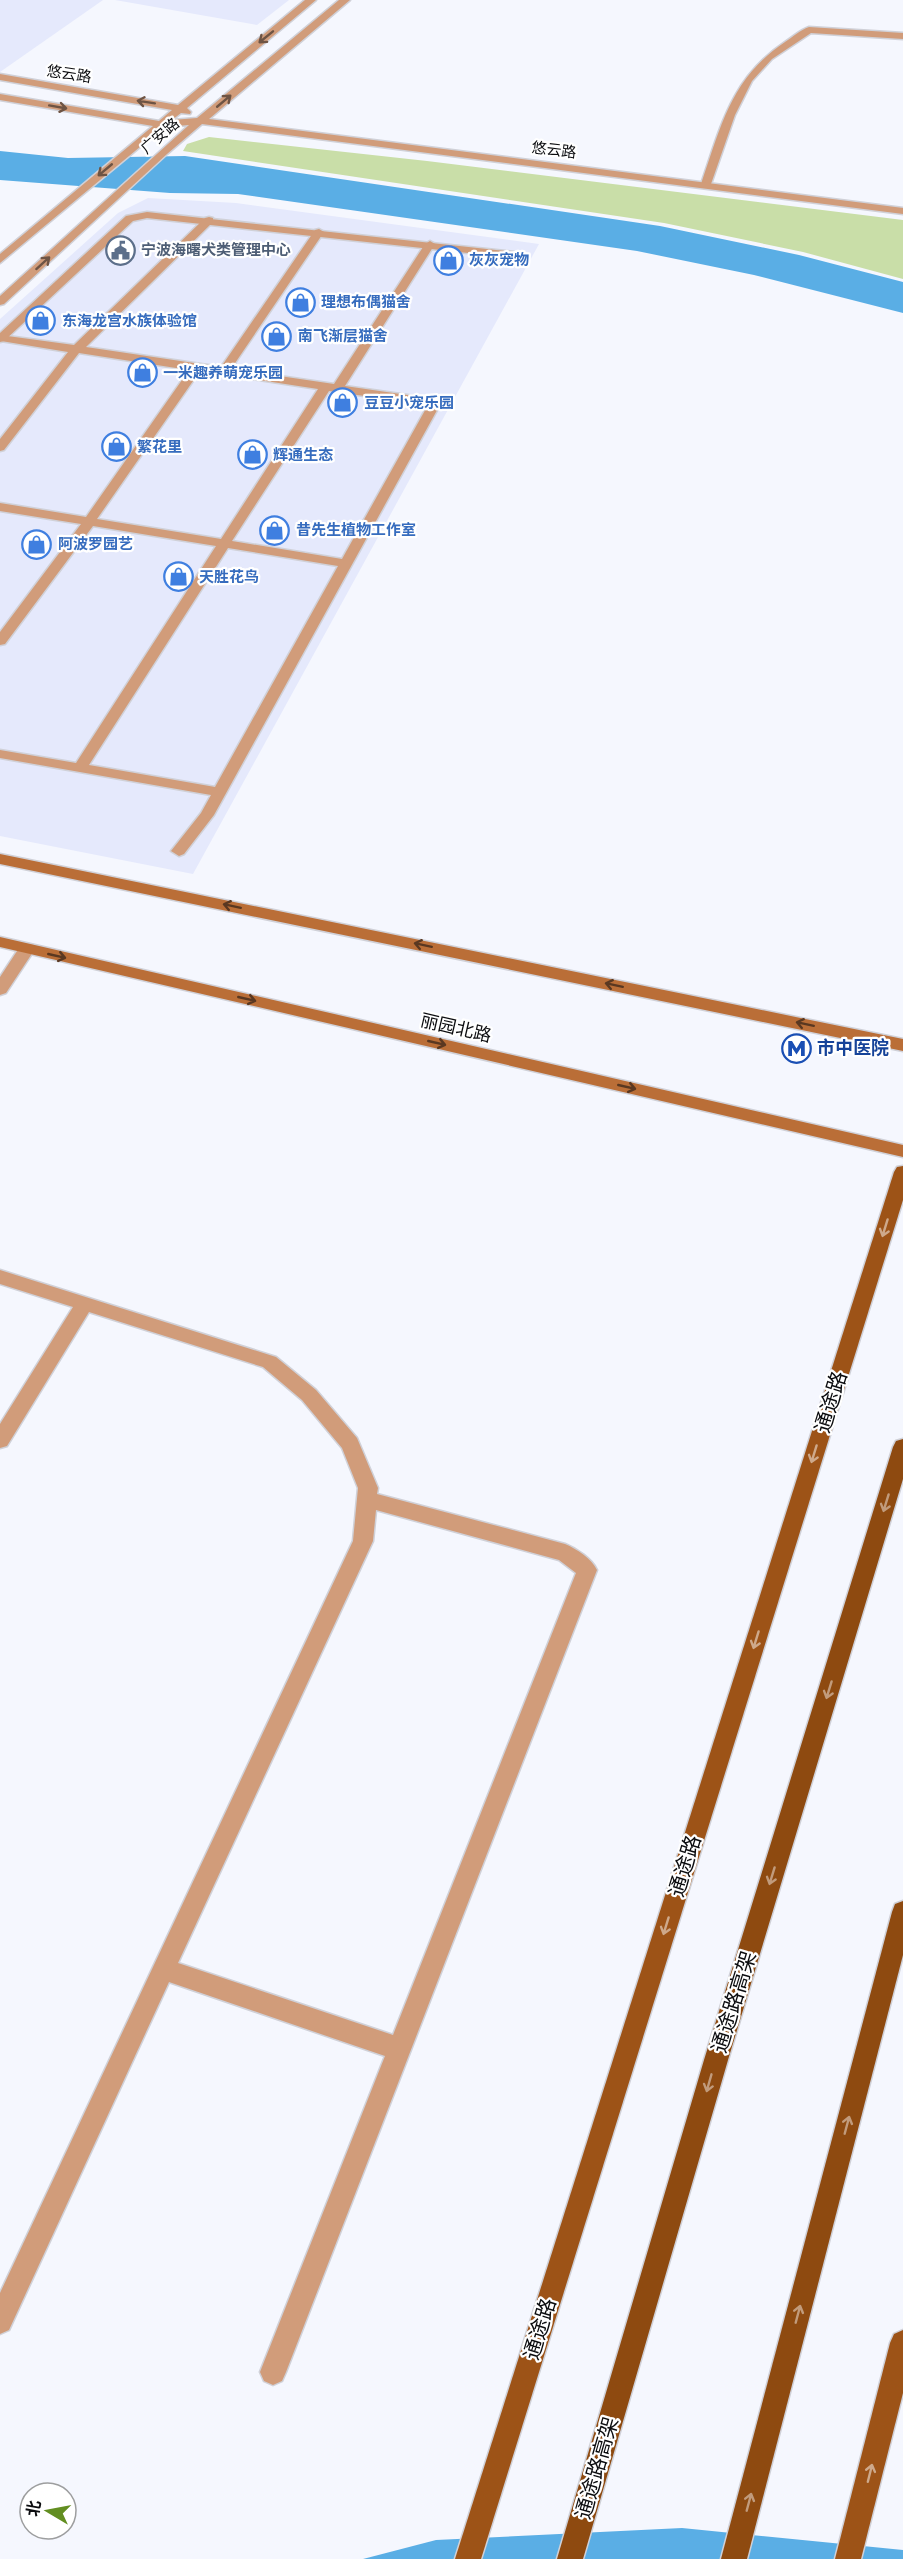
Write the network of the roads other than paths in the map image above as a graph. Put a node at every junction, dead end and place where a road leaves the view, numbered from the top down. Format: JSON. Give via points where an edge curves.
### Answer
{"nodes":[{"id":1,"x":311,"y":0,"type":"edge"},
{"id":2,"x":345,"y":0,"type":"edge"},
{"id":3,"x":903,"y":36,"type":"edge"},
{"id":4,"x":0,"y":77,"type":"edge"},
{"id":5,"x":0,"y":97,"type":"edge"},
{"id":6,"x":180,"y":108,"type":"junction"},
{"id":7,"x":201,"y":121,"type":"junction"},
{"id":8,"x":160,"y":124,"type":"junction"},
{"id":9,"x":706,"y":184,"type":"junction"},
{"id":10,"x":903,"y":211,"type":"edge"},
{"id":11,"x":208,"y":220,"type":"junction"},
{"id":12,"x":319,"y":232,"type":"junction"},
{"id":13,"x":430,"y":244,"type":"junction"},
{"id":14,"x":514,"y":255,"type":"dead end"},
{"id":15,"x":0,"y":260,"type":"edge"},
{"id":16,"x":0,"y":302,"type":"edge"},
{"id":17,"x":0,"y":338,"type":"edge"},
{"id":18,"x":75,"y":351,"type":"junction"},
{"id":19,"x":197,"y":367,"type":"junction"},
{"id":20,"x":224,"y":371,"type":"junction"},
{"id":21,"x":331,"y":388,"type":"junction"},
{"id":22,"x":0,"y":447,"type":"edge"},
{"id":23,"x":0,"y":507,"type":"edge"},
{"id":24,"x":89,"y":522,"type":"junction"},
{"id":25,"x":223,"y":544,"type":"junction"},
{"id":26,"x":344,"y":564,"type":"junction"},
{"id":27,"x":0,"y":641,"type":"edge"},
{"id":28,"x":0,"y":754,"type":"edge"},
{"id":29,"x":80,"y":768,"type":"junction"},
{"id":30,"x":219,"y":792,"type":"junction"},
{"id":31,"x":179,"y":851,"type":"dead end"},
{"id":32,"x":0,"y":859,"type":"edge"},
{"id":33,"x":0,"y":942,"type":"edge"},
{"id":34,"x":27,"y":949,"type":"junction"},
{"id":35,"x":0,"y":989,"type":"edge"},
{"id":36,"x":903,"y":1045,"type":"edge"},
{"id":37,"x":903,"y":1150,"type":"edge"},
{"id":38,"x":903,"y":1172,"type":"edge"},
{"id":39,"x":0,"y":1277,"type":"edge"},
{"id":40,"x":84,"y":1304,"type":"junction"},
{"id":41,"x":0,"y":1440,"type":"edge"},
{"id":42,"x":903,"y":1447,"type":"edge"},
{"id":43,"x":367,"y":1499,"type":"junction"},
{"id":44,"x":903,"y":1912,"type":"edge"},
{"id":45,"x":163,"y":1969,"type":"junction"},
{"id":46,"x":400,"y":2049,"type":"junction"},
{"id":47,"x":0,"y":2321,"type":"edge"},
{"id":48,"x":903,"y":2343,"type":"edge"},
{"id":49,"x":273,"y":2372,"type":"dead end"},
{"id":50,"x":468,"y":2559,"type":"edge"},
{"id":51,"x":570,"y":2559,"type":"edge"},
{"id":52,"x":734,"y":2559,"type":"edge"},
{"id":53,"x":848,"y":2559,"type":"edge"}],
"edges":[{"from":1,"to":6,"type":"street","name":"广安路","one_way":true},
{"from":7,"to":2,"type":"street","name":"广安路","one_way":true},
{"from":3,"to":9,"type":"street","via":[[809,30],[769,57],[748,80],[730,115]]},
{"from":6,"to":4,"type":"street","name":"悠云路","one_way":true},
{"from":5,"to":8,"type":"street","name":"悠云路","one_way":true},
{"from":6,"to":7,"type":"street","name":"悠云路"},
{"from":6,"to":8,"type":"street","name":"广安路"},
{"from":7,"to":8,"type":"street","name":"悠云路"},
{"from":7,"to":9,"type":"street","name":"悠云路"},
{"from":16,"to":7,"type":"street","name":"广安路","one_way":true},
{"from":8,"to":15,"type":"street","name":"广安路","one_way":true},
{"from":9,"to":10,"type":"street","name":"悠云路"},
{"from":11,"to":12,"type":"street"},
{"from":11,"to":17,"type":"street","via":[[147,215],[130,218]]},
{"from":11,"to":18,"type":"street"},
{"from":12,"to":13,"type":"street"},
{"from":12,"to":20,"type":"street"},
{"from":13,"to":14,"type":"street"},
{"from":13,"to":21,"type":"street"},
{"from":17,"to":18,"type":"street"},
{"from":18,"to":19,"type":"street"},
{"from":18,"to":22,"type":"street"},
{"from":19,"to":20,"type":"street"},
{"from":19,"to":24,"type":"street"},
{"from":20,"to":21,"type":"street"},
{"from":21,"to":25,"type":"street"},
{"from":21,"to":26,"type":"street","via":[[435,403]]},
{"from":23,"to":24,"type":"street"},
{"from":24,"to":25,"type":"street"},
{"from":24,"to":27,"type":"street"},
{"from":25,"to":26,"type":"street"},
{"from":25,"to":29,"type":"street"},
{"from":26,"to":30,"type":"street"},
{"from":28,"to":29,"type":"street"},
{"from":29,"to":30,"type":"street"},
{"from":30,"to":31,"type":"street"},
{"from":36,"to":32,"type":"main road","one_way":true},
{"from":33,"to":34,"type":"main road","name":"丽园北路"},
{"from":34,"to":35,"type":"street"},
{"from":34,"to":37,"type":"main road","name":"丽园北路","one_way":true},
{"from":38,"to":50,"type":"main road","name":"通途路","one_way":true},
{"from":39,"to":40,"type":"street"},
{"from":40,"to":41,"type":"street"},
{"from":40,"to":43,"type":"street","via":[[268,1362],[309,1395],[350,1444],[368,1488]]},
{"from":42,"to":51,"type":"highway","name":"通途路高架","one_way":true,"via":[[716,2060]]},
{"from":43,"to":45,"type":"street","via":[[363,1540]]},
{"from":43,"to":46,"type":"street","via":[[565,1553],[587,1570]]},
{"from":52,"to":44,"type":"highway","one_way":true},
{"from":45,"to":46,"type":"street"},
{"from":45,"to":47,"type":"street"},
{"from":46,"to":49,"type":"street"},
{"from":53,"to":48,"type":"main road","one_way":true}]}
